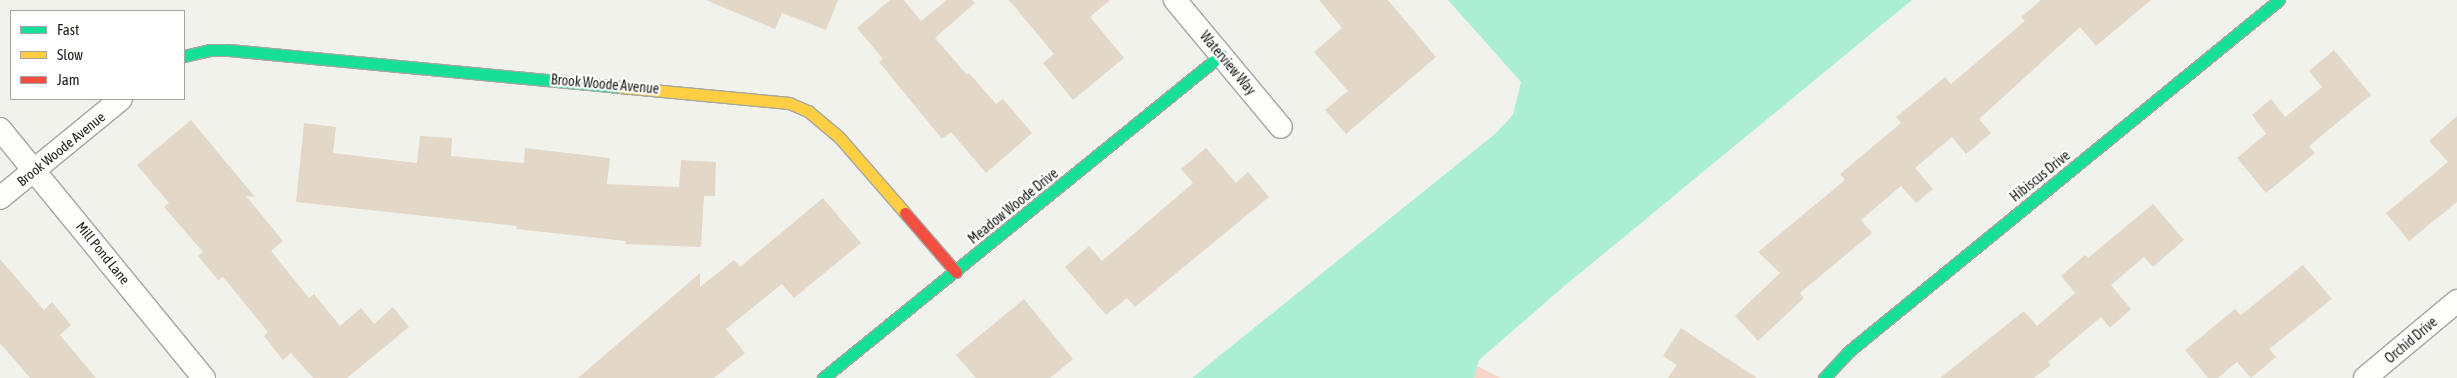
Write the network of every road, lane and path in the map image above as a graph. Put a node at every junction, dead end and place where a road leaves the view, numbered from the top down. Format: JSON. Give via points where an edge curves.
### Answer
{"nodes":[{"id":1,"x":1176,"y":0,"type":"edge"},
{"id":2,"x":2279,"y":0,"type":"edge"},
{"id":3,"x":1221,"y":55,"type":"junction"},
{"id":4,"x":185,"y":56,"type":"edge"},
{"id":5,"x":120,"y":100,"type":"edge"},
{"id":6,"x":1281,"y":127,"type":"dead end"},
{"id":7,"x":0,"y":129,"type":"edge"},
{"id":8,"x":35,"y":170,"type":"junction"},
{"id":9,"x":0,"y":198,"type":"edge"},
{"id":10,"x":956,"y":272,"type":"junction"},
{"id":11,"x":2457,"y":301,"type":"edge"},
{"id":12,"x":204,"y":378,"type":"edge"},
{"id":13,"x":823,"y":378,"type":"edge"},
{"id":14,"x":1824,"y":378,"type":"edge"},
{"id":15,"x":2365,"y":378,"type":"edge"}],
"edges":[{"from":1,"to":3,"type":"street","name":"Waterview Way"},
{"from":2,"to":14,"type":"street","name":"Hibiscus Drive","via":[[1848,352]]},
{"from":3,"to":6,"type":"street","name":"Waterview Way"},
{"from":3,"to":10,"type":"street","name":"Meadow Woode Drive"},
{"from":4,"to":10,"type":"street","name":"Brook Woode Avenue","via":[[209,50],[229,50],[789,104],[808,111],[839,137]]},
{"from":5,"to":8,"type":"street","name":"Brook Woode Avenue"},
{"from":7,"to":8,"type":"street","name":"Mill Pond Lane"},
{"from":8,"to":9,"type":"street","name":"Brook Woode Avenue"},
{"from":8,"to":12,"type":"street","name":"Mill Pond Lane"},
{"from":10,"to":13,"type":"street","name":"Meadow Woode Drive"},
{"from":11,"to":15,"type":"street","name":"Orchid Drive"}]}
